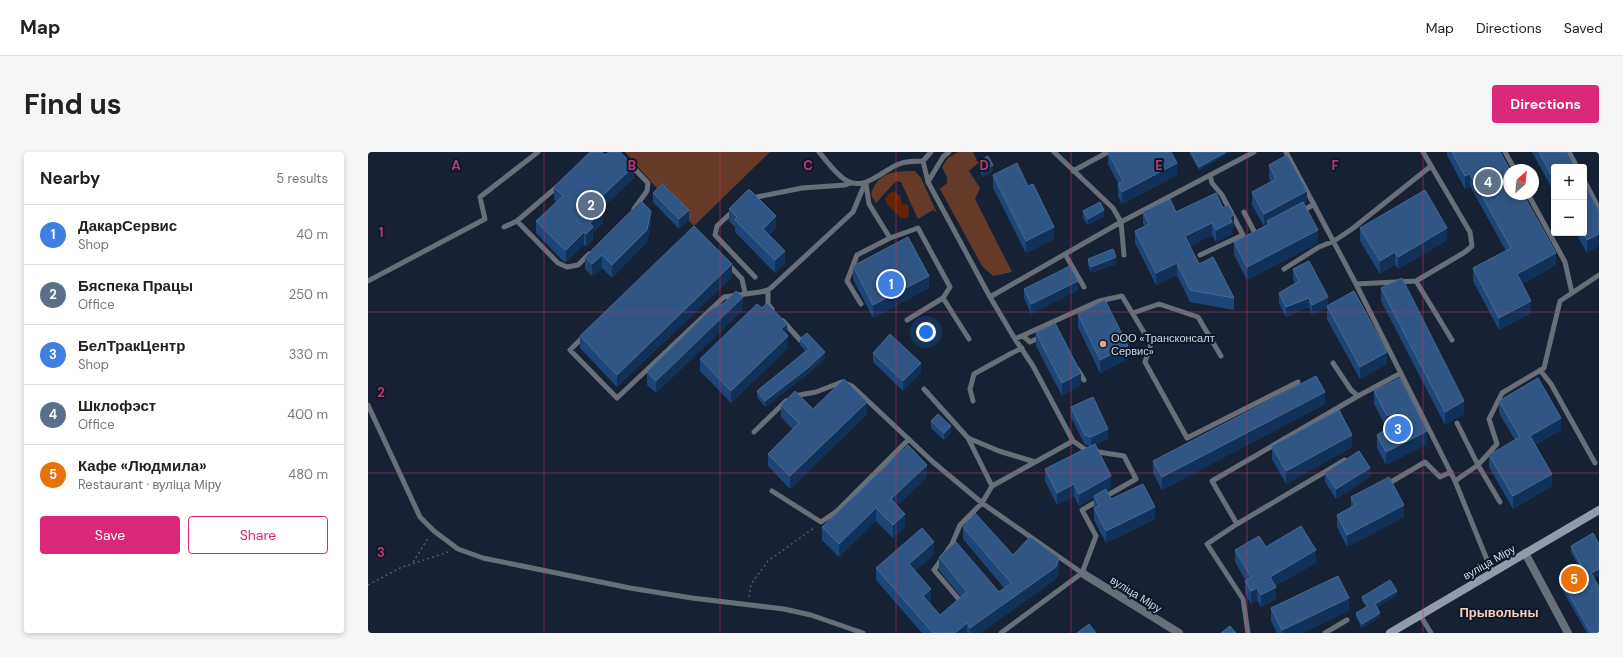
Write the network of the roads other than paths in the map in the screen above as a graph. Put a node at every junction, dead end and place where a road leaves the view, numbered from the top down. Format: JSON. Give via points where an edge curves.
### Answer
{"nodes":[{"id":1,"x":538,"y":152,"type":"edge"},
{"id":2,"x":818,"y":152,"type":"edge"},
{"id":3,"x":931,"y":152,"type":"edge"},
{"id":4,"x":949,"y":152,"type":"edge"},
{"id":5,"x":1054,"y":152,"type":"edge"},
{"id":6,"x":1108,"y":152,"type":"edge"},
{"id":7,"x":1254,"y":152,"type":"edge"},
{"id":8,"x":1286,"y":152,"type":"edge"},
{"id":9,"x":1423,"y":152,"type":"edge"},
{"id":10,"x":1506,"y":152,"type":"edge"},
{"id":11,"x":1569,"y":152,"type":"edge"},
{"id":12,"x":624,"y":157,"type":"edge"},
{"id":13,"x":923,"y":161,"type":"junction"},
{"id":14,"x":1512,"y":164,"type":"edge"},
{"id":15,"x":1575,"y":164,"type":"edge"},
{"id":16,"x":1431,"y":166,"type":"junction"},
{"id":17,"x":1073,"y":171,"type":"junction"},
{"id":18,"x":1210,"y":175,"type":"junction"},
{"id":19,"x":564,"y":182,"type":"edge"},
{"id":20,"x":928,"y":182,"type":"junction"},
{"id":21,"x":852,"y":183,"type":"junction"},
{"id":22,"x":865,"y":183,"type":"junction"},
{"id":23,"x":1587,"y":186,"type":"edge"},
{"id":24,"x":746,"y":199,"type":"edge"},
{"id":25,"x":1531,"y":200,"type":"edge"},
{"id":26,"x":740,"y":204,"type":"edge"},
{"id":27,"x":1314,"y":204,"type":"junction"},
{"id":28,"x":1599,"y":209,"type":"edge"},
{"id":29,"x":1244,"y":212,"type":"dead end"},
{"id":30,"x":1296,"y":215,"type":"edge"},
{"id":31,"x":628,"y":216,"type":"edge"},
{"id":32,"x":517,"y":221,"type":"junction"},
{"id":33,"x":1121,"y":222,"type":"junction"},
{"id":34,"x":504,"y":226,"type":"dead end"},
{"id":35,"x":1263,"y":232,"type":"edge"},
{"id":36,"x":890,"y":238,"type":"junction"},
{"id":37,"x":1334,"y":241,"type":"junction"},
{"id":38,"x":594,"y":249,"type":"edge"},
{"id":39,"x":1065,"y":254,"type":"junction"},
{"id":40,"x":1124,"y":255,"type":"dead end"},
{"id":41,"x":1200,"y":255,"type":"dead end"},
{"id":42,"x":726,"y":262,"type":"edge"},
{"id":43,"x":1284,"y":269,"type":"dead end"},
{"id":44,"x":1599,"y":275,"type":"edge"},
{"id":45,"x":755,"y":277,"type":"dead end"},
{"id":46,"x":368,"y":281,"type":"edge"},
{"id":47,"x":1416,"y":282,"type":"junction"},
{"id":48,"x":1356,"y":284,"type":"junction"},
{"id":49,"x":1084,"y":287,"type":"dead end"},
{"id":50,"x":768,"y":290,"type":"junction"},
{"id":51,"x":1572,"y":292,"type":"junction"},
{"id":52,"x":745,"y":293,"type":"junction"},
{"id":53,"x":990,"y":297,"type":"junction"},
{"id":54,"x":943,"y":298,"type":"junction"},
{"id":55,"x":861,"y":304,"type":"dead end"},
{"id":56,"x":1132,"y":313,"type":"junction"},
{"id":57,"x":908,"y":320,"type":"dead end"},
{"id":58,"x":586,"y":333,"type":"edge"},
{"id":59,"x":1049,"y":333,"type":"edge"},
{"id":60,"x":1023,"y":336,"type":"junction"},
{"id":61,"x":969,"y":339,"type":"dead end"},
{"id":62,"x":800,"y":340,"type":"edge"},
{"id":63,"x":1015,"y":340,"type":"junction"},
{"id":64,"x":1452,"y":340,"type":"dead end"},
{"id":65,"x":1022,"y":348,"type":"junction"},
{"id":66,"x":1221,"y":356,"type":"dead end"},
{"id":67,"x":1333,"y":363,"type":"dead end"},
{"id":68,"x":1077,"y":367,"type":"edge"},
{"id":69,"x":1540,"y":370,"type":"junction"},
{"id":70,"x":1401,"y":374,"type":"junction"},
{"id":71,"x":1084,"y":380,"type":"dead end"},
{"id":72,"x":1298,"y":382,"type":"dead end"},
{"id":73,"x":924,"y":389,"type":"dead end"},
{"id":74,"x":1358,"y":396,"type":"junction"},
{"id":75,"x":973,"y":401,"type":"dead end"},
{"id":76,"x":368,"y":405,"type":"edge"},
{"id":77,"x":1457,"y":423,"type":"dead end"},
{"id":78,"x":754,"y":432,"type":"dead end"},
{"id":79,"x":968,"y":438,"type":"junction"},
{"id":80,"x":909,"y":440,"type":"junction"},
{"id":81,"x":1073,"y":441,"type":"junction"},
{"id":82,"x":1348,"y":458,"type":"edge"},
{"id":83,"x":1035,"y":462,"type":"junction"},
{"id":84,"x":1595,"y":463,"type":"dead end"},
{"id":85,"x":1478,"y":465,"type":"junction"},
{"id":86,"x":1450,"y":472,"type":"junction"},
{"id":87,"x":1455,"y":481,"type":"junction"},
{"id":88,"x":992,"y":486,"type":"junction"},
{"id":89,"x":1378,"y":489,"type":"edge"},
{"id":90,"x":772,"y":491,"type":"dead end"},
{"id":91,"x":1500,"y":502,"type":"dead end"},
{"id":92,"x":982,"y":503,"type":"junction"},
{"id":93,"x":1599,"y":510,"type":"edge"},
{"id":94,"x":1237,"y":524,"type":"junction"},
{"id":95,"x":1525,"y":553,"type":"junction"},
{"id":96,"x":1492,"y":572,"type":"junction"},
{"id":97,"x":1082,"y":573,"type":"junction"},
{"id":98,"x":962,"y":603,"type":"edge"},
{"id":99,"x":1420,"y":615,"type":"junction"},
{"id":100,"x":1347,"y":620,"type":"dead end"},
{"id":101,"x":862,"y":633,"type":"edge"},
{"id":102,"x":1001,"y":633,"type":"edge"},
{"id":103,"x":1178,"y":633,"type":"edge"},
{"id":104,"x":1248,"y":633,"type":"edge"},
{"id":105,"x":1324,"y":633,"type":"edge"},
{"id":106,"x":1390,"y":633,"type":"edge"},
{"id":107,"x":1431,"y":633,"type":"edge"},
{"id":108,"x":1568,"y":633,"type":"edge"}],
"edges":[{"from":1,"to":46,"type":"lane","via":[[480,196],[485,219]]},
{"from":2,"to":21,"type":"lane","via":[[843,179]]},
{"from":3,"to":13,"type":"lane"},
{"from":4,"to":20,"type":"lane"},
{"from":5,"to":17,"type":"lane"},
{"from":6,"to":17,"type":"lane"},
{"from":7,"to":18,"type":"lane"},
{"from":8,"to":27,"type":"lane"},
{"from":9,"to":16,"type":"lane"},
{"from":10,"to":14,"type":"lane"},
{"from":11,"to":15,"type":"lane"},
{"from":12,"to":31,"type":"lane","via":[[648,183],[634,211]]},
{"from":13,"to":20,"type":"lane"},
{"from":13,"to":22,"type":"lane","via":[[899,164]]},
{"from":16,"to":37,"type":"lane"},
{"from":16,"to":47,"type":"lane","via":[[1470,232],[1472,246]]},
{"from":17,"to":33,"type":"lane","via":[[1113,208]]},
{"from":18,"to":33,"type":"lane"},
{"from":18,"to":41,"type":"lane","via":[[1212,183],[1222,195],[1243,234]]},
{"from":19,"to":32,"type":"lane"},
{"from":20,"to":53,"type":"lane"},
{"from":21,"to":22,"type":"lane"},
{"from":21,"to":24,"type":"lane","via":[[802,188]]},
{"from":22,"to":36,"type":"lane","via":[[869,204]]},
{"from":22,"to":50,"type":"lane","via":[[853,212]]},
{"from":23,"to":28,"type":"lane"},
{"from":25,"to":51,"type":"lane","via":[[1565,262]]},
{"from":26,"to":45,"type":"lane","via":[[717,226],[715,235]]},
{"from":27,"to":30,"type":"lane"},
{"from":27,"to":37,"type":"lane"},
{"from":29,"to":35,"type":"lane","via":[[1256,235]]},
{"from":32,"to":34,"type":"lane"},
{"from":32,"to":38,"type":"lane","via":[[558,263],[567,267],[578,265]]},
{"from":33,"to":39,"type":"lane"},
{"from":33,"to":40,"type":"lane"},
{"from":36,"to":54,"type":"lane","via":[[918,228],[950,287]]},
{"from":36,"to":55,"type":"lane","via":[[857,255],[847,281]]},
{"from":37,"to":43,"type":"lane","via":[[1319,247]]},
{"from":37,"to":48,"type":"lane"},
{"from":39,"to":49,"type":"lane"},
{"from":39,"to":53,"type":"lane"},
{"from":42,"to":52,"type":"lane","via":[[742,279]]},
{"from":44,"to":51,"type":"lane"},
{"from":47,"to":48,"type":"lane"},
{"from":47,"to":64,"type":"lane"},
{"from":48,"to":70,"type":"lane"},
{"from":50,"to":52,"type":"lane"},
{"from":50,"to":62,"type":"lane","via":[[768,304]]},
{"from":51,"to":69,"type":"lane","via":[[1560,301],[1544,368]]},
{"from":52,"to":58,"type":"lane","via":[[724,297],[617,398],[570,350]]},
{"from":53,"to":63,"type":"lane"},
{"from":54,"to":57,"type":"lane"},
{"from":54,"to":61,"type":"lane"},
{"from":56,"to":60,"type":"lane","via":[[1122,296],[1100,301]]},
{"from":56,"to":66,"type":"lane","via":[[1159,304],[1198,317]]},
{"from":56,"to":72,"type":"lane","via":[[1151,344],[1145,362],[1187,438]]},
{"from":59,"to":60,"type":"lane","via":[[1030,342]]},
{"from":60,"to":63,"type":"lane"},
{"from":63,"to":65,"type":"lane"},
{"from":65,"to":75,"type":"lane","via":[[974,374],[970,389]]},
{"from":65,"to":81,"type":"lane"},
{"from":67,"to":74,"type":"lane"},
{"from":68,"to":71,"type":"lane"},
{"from":69,"to":84,"type":"lane"},
{"from":69,"to":85,"type":"lane","via":[[1502,393],[1489,420],[1497,444]]},
{"from":70,"to":74,"type":"lane"},
{"from":70,"to":86,"type":"lane"},
{"from":73,"to":79,"type":"lane"},
{"from":74,"to":94,"type":"lane","via":[[1212,481]]},
{"from":76,"to":101,"type":"lane","via":[[420,517],[458,549],[483,558],[630,588],[784,609],[811,615]]},
{"from":77,"to":85,"type":"lane"},
{"from":78,"to":80,"type":"lane","via":[[789,397],[816,392],[842,382],[852,386]]},
{"from":79,"to":83,"type":"lane"},
{"from":79,"to":88,"type":"lane"},
{"from":80,"to":90,"type":"lane","via":[[837,511],[821,522]]},
{"from":80,"to":92,"type":"lane"},
{"from":81,"to":83,"type":"lane"},
{"from":81,"to":97,"type":"lane","via":[[1086,450],[1124,456],[1136,479],[1082,510],[1096,536]]},
{"from":82,"to":94,"type":"lane"},
{"from":83,"to":88,"type":"lane"},
{"from":85,"to":87,"type":"lane"},
{"from":85,"to":91,"type":"lane"},
{"from":86,"to":87,"type":"lane"},
{"from":86,"to":89,"type":"lane","via":[[1440,477],[1425,462]]},
{"from":87,"to":96,"type":"lane"},
{"from":88,"to":92,"type":"lane"},
{"from":92,"to":97,"type":"lane"},
{"from":92,"to":98,"type":"lane","via":[[960,525],[952,544],[934,570]]},
{"from":93,"to":95,"type":"street","name":"вуліца Міру"},
{"from":94,"to":104,"type":"lane","via":[[1207,544],[1243,598]]},
{"from":95,"to":96,"type":"street","name":"вуліца Міру"},
{"from":95,"to":108,"type":"street"},
{"from":96,"to":99,"type":"street","name":"вуліца Міру"},
{"from":97,"to":102,"type":"lane"},
{"from":97,"to":103,"type":"street","name":"вуліца Міру"},
{"from":99,"to":106,"type":"street","name":"вуліца Міру"},
{"from":99,"to":107,"type":"lane"},
{"from":100,"to":105,"type":"lane"}]}
